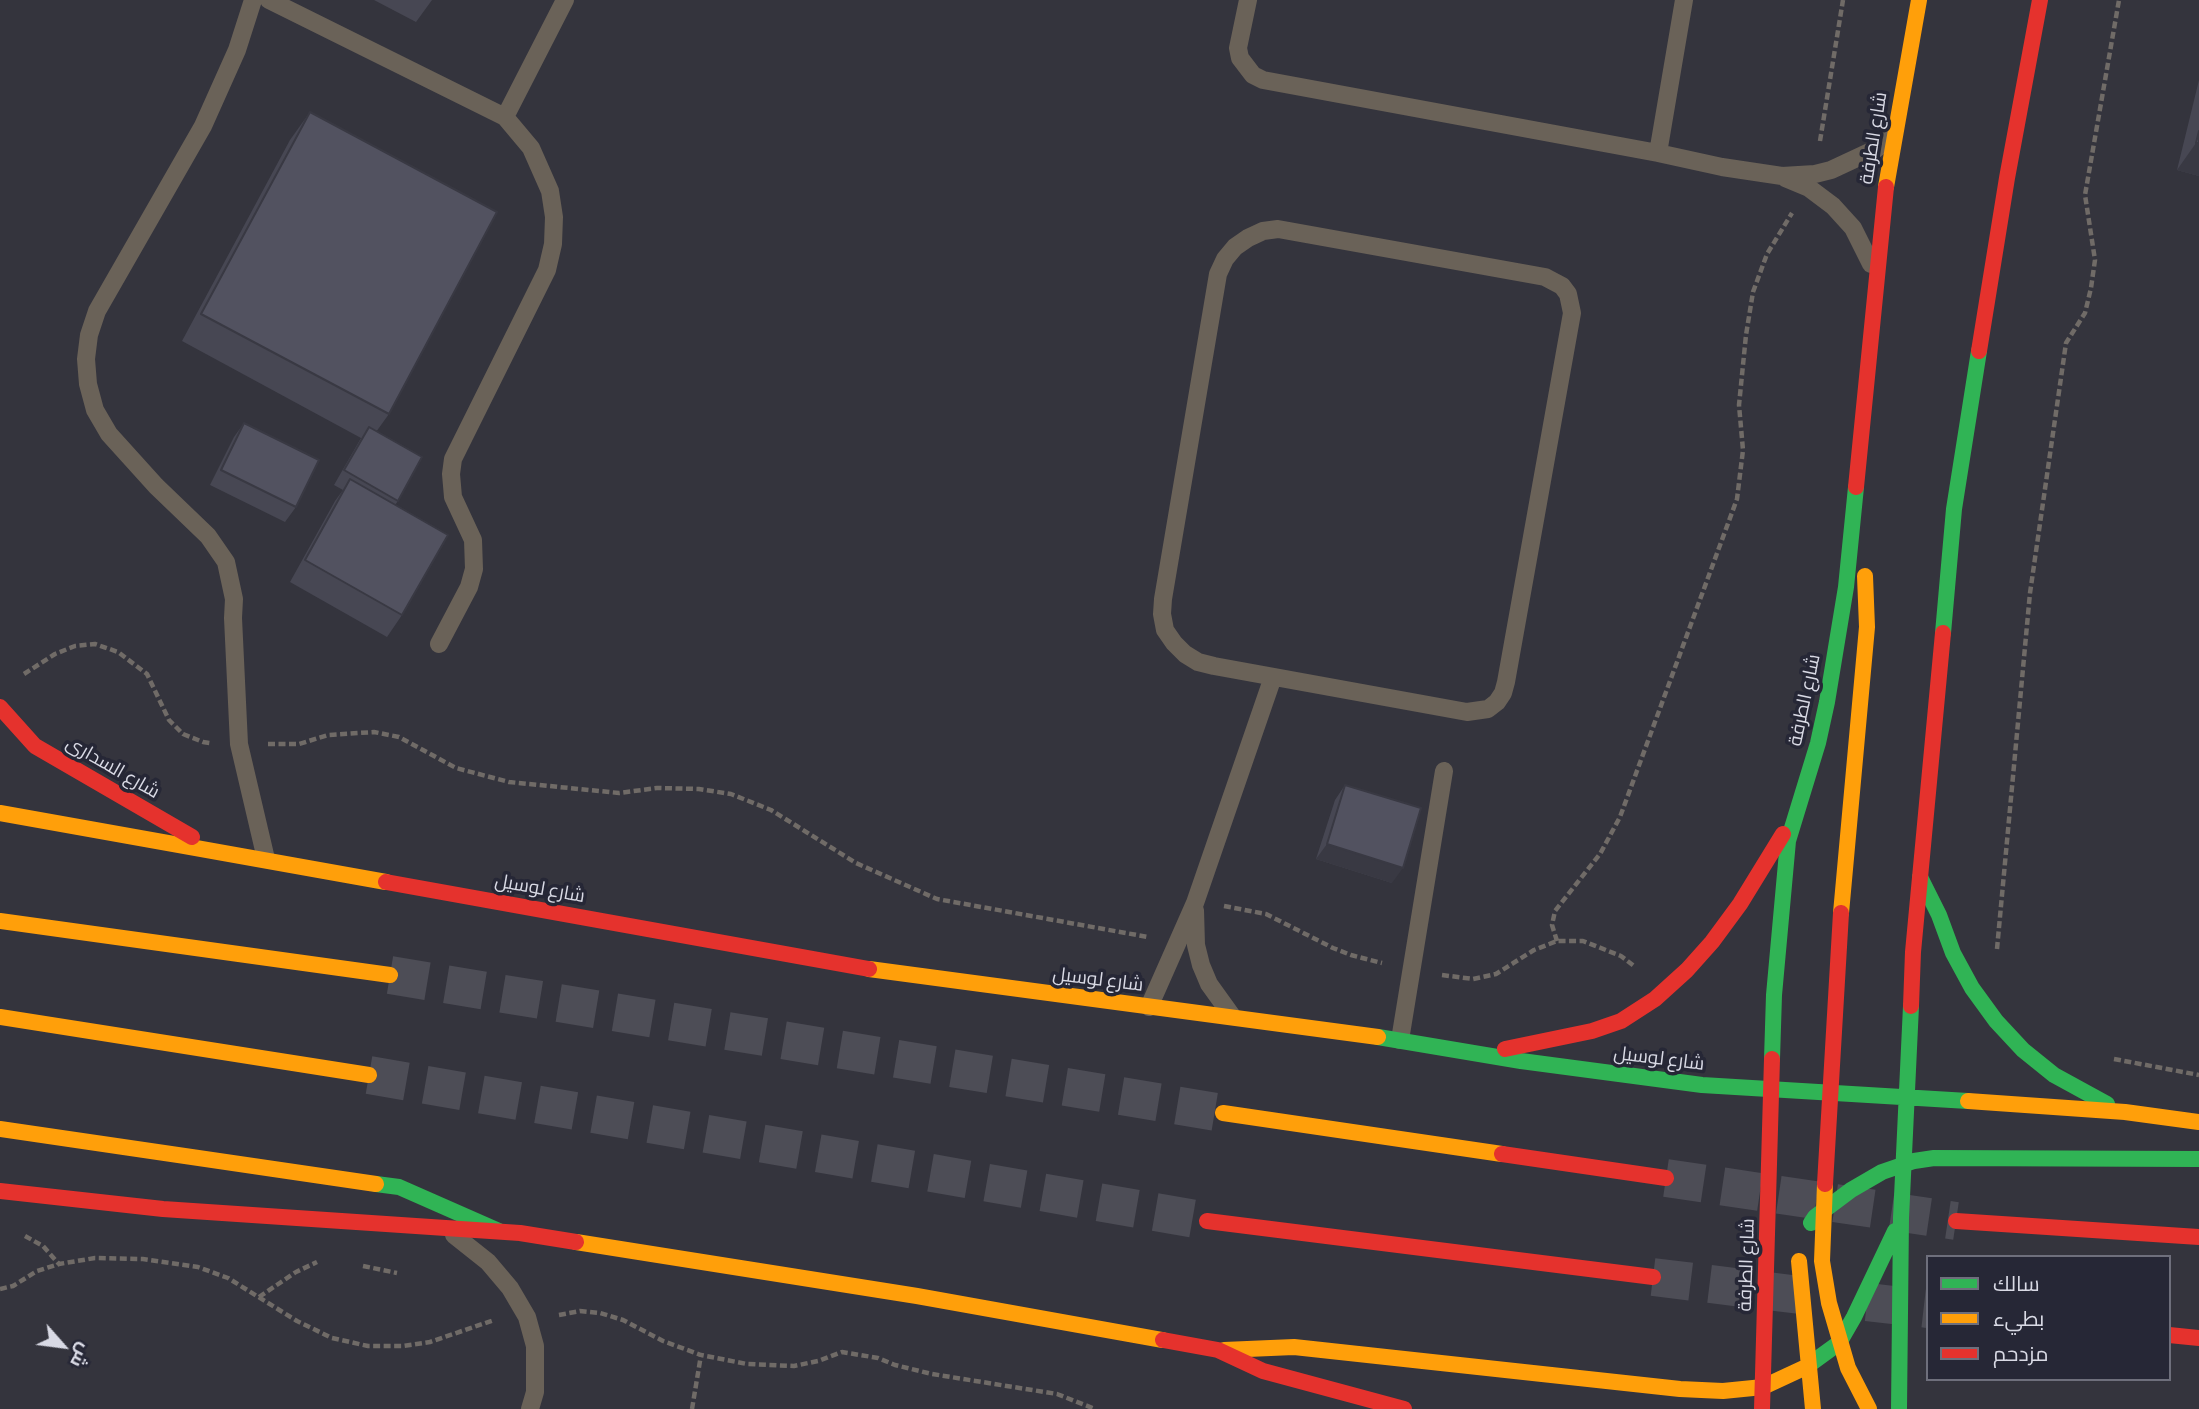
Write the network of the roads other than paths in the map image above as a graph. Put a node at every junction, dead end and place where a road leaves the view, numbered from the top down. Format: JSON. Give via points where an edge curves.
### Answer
{"nodes":[{"id":1,"x":253,"y":0,"type":"edge"},
{"id":2,"x":270,"y":0,"type":"edge"},
{"id":3,"x":565,"y":0,"type":"edge"},
{"id":4,"x":1248,"y":0,"type":"edge"},
{"id":5,"x":1684,"y":0,"type":"edge"},
{"id":6,"x":1919,"y":0,"type":"edge"},
{"id":7,"x":2040,"y":0,"type":"edge"},
{"id":8,"x":505,"y":117,"type":"junction"},
{"id":9,"x":1895,"y":133,"type":"junction"},
{"id":10,"x":1658,"y":153,"type":"junction"},
{"id":11,"x":1812,"y":181,"type":"junction"},
{"id":12,"x":1876,"y":283,"type":"junction"},
{"id":13,"x":1857,"y":491,"type":"junction"},
{"id":14,"x":439,"y":644,"type":"dead end"},
{"id":15,"x":1273,"y":677,"type":"junction"},
{"id":16,"x":0,"y":707,"type":"edge"},
{"id":17,"x":1444,"y":771,"type":"dead end"},
{"id":18,"x":0,"y":813,"type":"edge"},
{"id":19,"x":1795,"y":814,"type":"junction"},
{"id":20,"x":215,"y":851,"type":"junction"},
{"id":21,"x":266,"y":859,"type":"junction"},
{"id":22,"x":1919,"y":876,"type":"junction"},
{"id":23,"x":1195,"y":903,"type":"junction"},
{"id":24,"x":0,"y":921,"type":"edge"},
{"id":25,"x":390,"y":975,"type":"tunnel mouth"},
{"id":26,"x":1149,"y":1007,"type":"junction"},
{"id":27,"x":0,"y":1017,"type":"edge"},
{"id":28,"x":1234,"y":1018,"type":"junction"},
{"id":29,"x":1399,"y":1040,"type":"junction"},
{"id":30,"x":1479,"y":1055,"type":"junction"},
{"id":31,"x":369,"y":1075,"type":"tunnel mouth"},
{"id":32,"x":1702,"y":1085,"type":"junction"},
{"id":33,"x":1772,"y":1089,"type":"junction"},
{"id":34,"x":1829,"y":1093,"type":"junction"},
{"id":35,"x":1905,"y":1097,"type":"junction"},
{"id":36,"x":1728,"y":1105,"type":"dead end"},
{"id":37,"x":2125,"y":1112,"type":"junction"},
{"id":38,"x":1223,"y":1113,"type":"tunnel mouth"},
{"id":39,"x":2199,"y":1122,"type":"edge"},
{"id":40,"x":1750,"y":1123,"type":"dead end"},
{"id":41,"x":0,"y":1129,"type":"edge"},
{"id":42,"x":1770,"y":1150,"type":"junction"},
{"id":43,"x":2199,"y":1159,"type":"edge"},
{"id":44,"x":1903,"y":1165,"type":"junction"},
{"id":45,"x":1666,"y":1178,"type":"tunnel mouth"},
{"id":46,"x":1787,"y":1183,"type":"dead end"},
{"id":47,"x":0,"y":1191,"type":"edge"},
{"id":48,"x":1824,"y":1210,"type":"junction"},
{"id":49,"x":1900,"y":1218,"type":"junction"},
{"id":50,"x":1207,"y":1221,"type":"tunnel mouth"},
{"id":51,"x":1956,"y":1221,"type":"tunnel mouth"},
{"id":52,"x":443,"y":1227,"type":"junction"},
{"id":53,"x":499,"y":1231,"type":"junction"},
{"id":54,"x":1796,"y":1234,"type":"junction"},
{"id":55,"x":2199,"y":1237,"type":"edge"},
{"id":56,"x":1653,"y":1277,"type":"tunnel mouth"},
{"id":57,"x":1767,"y":1285,"type":"junction"},
{"id":58,"x":2171,"y":1335,"type":"edge"},
{"id":59,"x":2199,"y":1338,"type":"edge"},
{"id":60,"x":1839,"y":1343,"type":"junction"},
{"id":61,"x":1218,"y":1350,"type":"junction"},
{"id":62,"x":1809,"y":1366,"type":"junction"},
{"id":63,"x":1763,"y":1387,"type":"junction"},
{"id":64,"x":530,"y":1409,"type":"edge"},
{"id":65,"x":1404,"y":1409,"type":"edge"},
{"id":66,"x":1762,"y":1409,"type":"edge"},
{"id":67,"x":1814,"y":1409,"type":"edge"},
{"id":68,"x":1869,"y":1409,"type":"edge"},
{"id":69,"x":1899,"y":1409,"type":"edge"}],
"edges":[{"from":1,"to":21,"type":"lane","via":[[203,127],[97,311],[86,359],[95,410],[109,434],[208,536],[226,562],[234,599],[239,744]]},
{"from":2,"to":8,"type":"lane"},
{"from":3,"to":8,"type":"lane"},
{"from":4,"to":10,"type":"lane","via":[[1238,48],[1252,75],[1263,80]]},
{"from":5,"to":10,"type":"lane"},
{"from":6,"to":9,"type":"main road","name":"شارع الطرفة"},
{"from":7,"to":22,"type":"main road","via":[[1954,509]]},
{"from":8,"to":14,"type":"lane","via":[[541,165],[554,217],[553,244],[547,270],[453,459],[453,497],[473,540],[474,569]]},
{"from":9,"to":11,"type":"lane","via":[[1876,149]]},
{"from":9,"to":12,"type":"main road","name":"شارع الطرفة"},
{"from":10,"to":11,"type":"lane"},
{"from":11,"to":12,"type":"lane","via":[[1853,228]]},
{"from":12,"to":13,"type":"main road","name":"شارع الطرفة"},
{"from":13,"to":19,"type":"main road","name":"شارع الطرفة","via":[[1827,702]]},
{"from":13,"to":34,"type":"main road","via":[[1867,627],[1845,853]]},
{"from":15,"to":15,"type":"lane","via":[[1466,712],[1488,709],[1497,702],[1506,682],[1572,313],[1562,286],[1545,277],[1278,229],[1248,238],[1225,259],[1217,282],[1162,614],[1174,643],[1198,662]]},
{"from":15,"to":23,"type":"lane"},
{"from":16,"to":20,"type":"main road","name":"شارع السدارى","via":[[35,746]]},
{"from":17,"to":29,"type":"lane"},
{"from":18,"to":20,"type":"main road","name":"شارع لوسيل"},
{"from":19,"to":30,"type":"main road","via":[[1740,904],[1687,970],[1656,999],[1621,1021],[1592,1031]]},
{"from":19,"to":33,"type":"main road","name":"شارع الطرفة","via":[[1784,873]]},
{"from":20,"to":21,"type":"main road","name":"شارع لوسيل"},
{"from":21,"to":26,"type":"main road","name":"شارع لوسيل","via":[[890,973]]},
{"from":22,"to":35,"type":"main road"},
{"from":22,"to":37,"type":"main road","via":[[1966,976],[1996,1021],[2054,1075]]},
{"from":23,"to":26,"type":"lane"},
{"from":23,"to":28,"type":"lane","via":[[1201,965]]},
{"from":24,"to":25,"type":"main road"},
{"from":26,"to":28,"type":"main road","name":"شارع لوسيل"},
{"from":27,"to":31,"type":"main road"},
{"from":28,"to":29,"type":"main road","name":"شارع لوسيل"},
{"from":29,"to":30,"type":"main road","name":"شارع لوسيل"},
{"from":30,"to":32,"type":"main road","name":"شارع لوسيل"},
{"from":32,"to":33,"type":"main road","name":"شارع لوسيل"},
{"from":32,"to":36,"type":"main road"},
{"from":33,"to":34,"type":"main road","name":"شارع لوسيل"},
{"from":33,"to":42,"type":"main road","name":"شارع الطرفة"},
{"from":34,"to":35,"type":"main road","name":"شارع لوسيل"},
{"from":34,"to":48,"type":"main road"},
{"from":35,"to":37,"type":"main road","name":"شارع لوسيل"},
{"from":35,"to":44,"type":"main road"},
{"from":37,"to":39,"type":"main road","name":"شارع لوسيل"},
{"from":38,"to":45,"type":"main road"},
{"from":40,"to":42,"type":"main road"},
{"from":41,"to":53,"type":"main road","via":[[399,1187]]},
{"from":42,"to":46,"type":"main road"},
{"from":42,"to":57,"type":"main road","name":"شارع الطرفة"},
{"from":43,"to":44,"type":"main road","via":[[1934,1158]]},
{"from":44,"to":48,"type":"main road","via":[[1882,1172]]},
{"from":44,"to":49,"type":"main road"},
{"from":47,"to":52,"type":"main road","via":[[163,1209]]},
{"from":48,"to":54,"type":"main road"},
{"from":48,"to":60,"type":"main road","via":[[1822,1261]]},
{"from":49,"to":60,"type":"main road"},
{"from":49,"to":69,"type":"main road"},
{"from":50,"to":56,"type":"main road"},
{"from":51,"to":55,"type":"main road"},
{"from":52,"to":53,"type":"main road"},
{"from":52,"to":64,"type":"lane","via":[[488,1262],[527,1317],[536,1346]]},
{"from":53,"to":61,"type":"main road","via":[[918,1296]]},
{"from":54,"to":57,"type":"main road"},
{"from":54,"to":62,"type":"main road"},
{"from":57,"to":63,"type":"main road","name":"شارع الطرفة"},
{"from":58,"to":59,"type":"main road"},
{"from":60,"to":62,"type":"main road"},
{"from":60,"to":68,"type":"main road"},
{"from":61,"to":63,"type":"main road","via":[[1294,1348],[1680,1389]]},
{"from":61,"to":65,"type":"main road","via":[[1263,1371]]},
{"from":62,"to":63,"type":"main road"},
{"from":62,"to":67,"type":"main road"},
{"from":63,"to":66,"type":"main road","name":"شارع الطرفة"}]}
